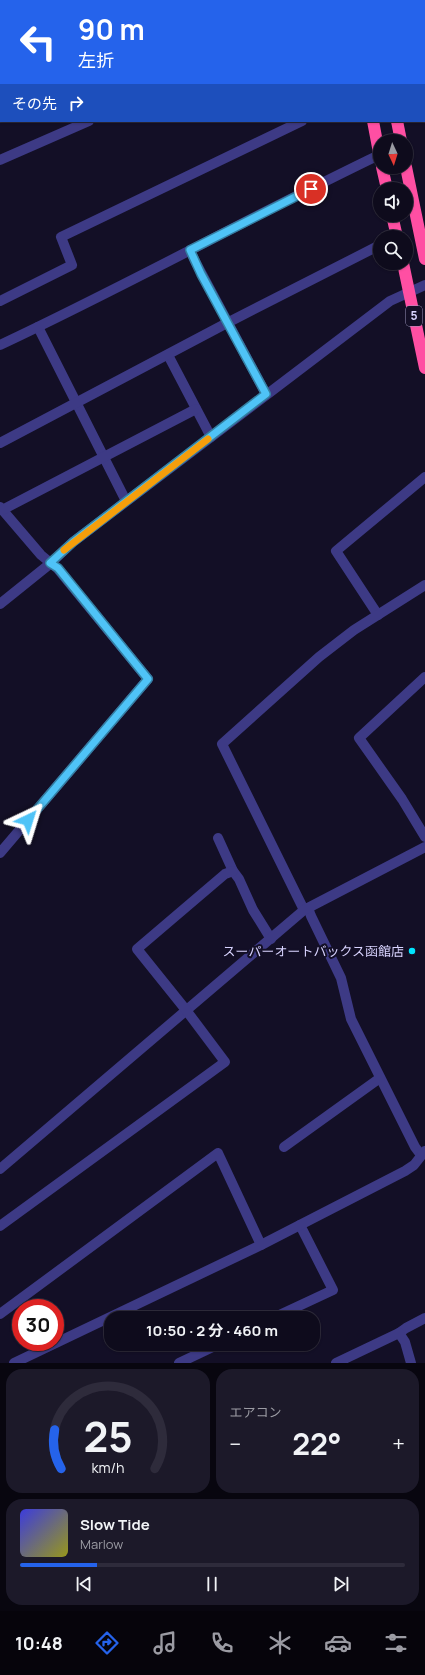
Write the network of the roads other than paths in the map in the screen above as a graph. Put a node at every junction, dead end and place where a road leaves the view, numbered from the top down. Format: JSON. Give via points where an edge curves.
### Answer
{"nodes":[{"id":1,"x":86,"y":122,"type":"edge"},
{"id":2,"x":300,"y":122,"type":"edge"},
{"id":3,"x":373,"y":122,"type":"edge"},
{"id":4,"x":396,"y":122,"type":"edge"},
{"id":5,"x":376,"y":134,"type":"edge"},
{"id":6,"x":399,"y":134,"type":"edge"},
{"id":7,"x":0,"y":160,"type":"edge"},
{"id":8,"x":373,"y":160,"type":"edge"},
{"id":9,"x":407,"y":174,"type":"edge"},
{"id":10,"x":373,"y":249,"type":"edge"},
{"id":11,"x":190,"y":250,"type":"junction"},
{"id":12,"x":425,"y":259,"type":"edge"},
{"id":13,"x":404,"y":270,"type":"edge"},
{"id":14,"x":425,"y":285,"type":"edge"},
{"id":15,"x":409,"y":293,"type":"junction"},
{"id":16,"x":0,"y":301,"type":"edge"},
{"id":17,"x":227,"y":323,"type":"junction"},
{"id":18,"x":38,"y":327,"type":"junction"},
{"id":19,"x":0,"y":345,"type":"edge"},
{"id":20,"x":168,"y":355,"type":"junction"},
{"id":21,"x":425,"y":368,"type":"edge"},
{"id":22,"x":266,"y":394,"type":"junction"},
{"id":23,"x":77,"y":403,"type":"junction"},
{"id":24,"x":196,"y":409,"type":"junction"},
{"id":25,"x":211,"y":437,"type":"junction"},
{"id":26,"x":0,"y":443,"type":"edge"},
{"id":27,"x":104,"y":457,"type":"junction"},
{"id":28,"x":425,"y":477,"type":"edge"},
{"id":29,"x":126,"y":501,"type":"junction"},
{"id":30,"x":1,"y":508,"type":"edge"},
{"id":31,"x":50,"y":563,"type":"junction"},
{"id":32,"x":425,"y":585,"type":"edge"},
{"id":33,"x":0,"y":604,"type":"edge"},
{"id":34,"x":378,"y":615,"type":"junction"},
{"id":35,"x":425,"y":677,"type":"edge"},
{"id":36,"x":425,"y":837,"type":"edge"},
{"id":37,"x":218,"y":838,"type":"dead end"},
{"id":38,"x":425,"y":847,"type":"edge"},
{"id":39,"x":0,"y":853,"type":"edge"},
{"id":40,"x":233,"y":871,"type":"junction"},
{"id":41,"x":306,"y":909,"type":"junction"},
{"id":42,"x":271,"y":939,"type":"junction"},
{"id":43,"x":186,"y":1010,"type":"junction"},
{"id":44,"x":380,"y":1078,"type":"junction"},
{"id":45,"x":284,"y":1147,"type":"dead end"},
{"id":46,"x":423,"y":1153,"type":"edge"},
{"id":47,"x":0,"y":1169,"type":"edge"},
{"id":48,"x":300,"y":1225,"type":"junction"},
{"id":49,"x":0,"y":1226,"type":"edge"},
{"id":50,"x":261,"y":1245,"type":"junction"},
{"id":51,"x":288,"y":1311,"type":"edge"},
{"id":52,"x":0,"y":1314,"type":"edge"},
{"id":53,"x":425,"y":1318,"type":"edge"},
{"id":54,"x":399,"y":1333,"type":"junction"},
{"id":55,"x":204,"y":1351,"type":"edge"},
{"id":56,"x":14,"y":1363,"type":"edge"},
{"id":57,"x":178,"y":1363,"type":"edge"},
{"id":58,"x":336,"y":1363,"type":"edge"},
{"id":59,"x":411,"y":1363,"type":"edge"}],
"edges":[{"from":1,"to":7,"type":"street"},
{"from":2,"to":16,"type":"street","via":[[60,237],[72,265]]},
{"from":3,"to":5,"type":"highway"},
{"from":4,"to":6,"type":"highway"},
{"from":8,"to":11,"type":"street"},
{"from":9,"to":12,"type":"highway"},
{"from":10,"to":17,"type":"street"},
{"from":11,"to":17,"type":"street"},
{"from":11,"to":18,"type":"street"},
{"from":13,"to":15,"type":"highway","number":"5"},
{"from":14,"to":15,"type":"street"},
{"from":15,"to":21,"type":"highway","number":"5"},
{"from":15,"to":22,"type":"street","via":[[390,301]]},
{"from":17,"to":20,"type":"street"},
{"from":17,"to":22,"type":"street"},
{"from":18,"to":19,"type":"street"},
{"from":18,"to":23,"type":"street"},
{"from":20,"to":23,"type":"street"},
{"from":20,"to":24,"type":"street"},
{"from":22,"to":25,"type":"street"},
{"from":23,"to":26,"type":"street"},
{"from":23,"to":27,"type":"street"},
{"from":24,"to":25,"type":"street"},
{"from":24,"to":27,"type":"street"},
{"from":25,"to":29,"type":"street"},
{"from":27,"to":29,"type":"street"},
{"from":27,"to":30,"type":"street"},
{"from":28,"to":34,"type":"street","via":[[336,551]]},
{"from":29,"to":31,"type":"street"},
{"from":30,"to":31,"type":"street"},
{"from":31,"to":33,"type":"street"},
{"from":31,"to":39,"type":"street","via":[[58,568],[148,679]]},
{"from":32,"to":34,"type":"street"},
{"from":34,"to":41,"type":"street","via":[[319,657],[222,744]]},
{"from":35,"to":36,"type":"street","via":[[359,738]]},
{"from":37,"to":40,"type":"street"},
{"from":38,"to":41,"type":"street"},
{"from":40,"to":42,"type":"street"},
{"from":40,"to":43,"type":"street","via":[[225,874],[137,949]]},
{"from":41,"to":42,"type":"street"},
{"from":41,"to":44,"type":"street","via":[[341,978],[351,1019]]},
{"from":42,"to":43,"type":"street"},
{"from":43,"to":47,"type":"street"},
{"from":43,"to":49,"type":"street","via":[[225,1062]]},
{"from":44,"to":45,"type":"street"},
{"from":44,"to":46,"type":"street","via":[[415,1147]]},
{"from":46,"to":48,"type":"street","via":[[414,1165],[405,1171]]},
{"from":48,"to":50,"type":"street"},
{"from":48,"to":51,"type":"street","via":[[333,1290]]},
{"from":50,"to":52,"type":"street","via":[[218,1153]]},
{"from":50,"to":56,"type":"street"},
{"from":53,"to":54,"type":"street"},
{"from":54,"to":58,"type":"street"},
{"from":54,"to":59,"type":"street","via":[[405,1342]]},
{"from":55,"to":57,"type":"street"}]}
